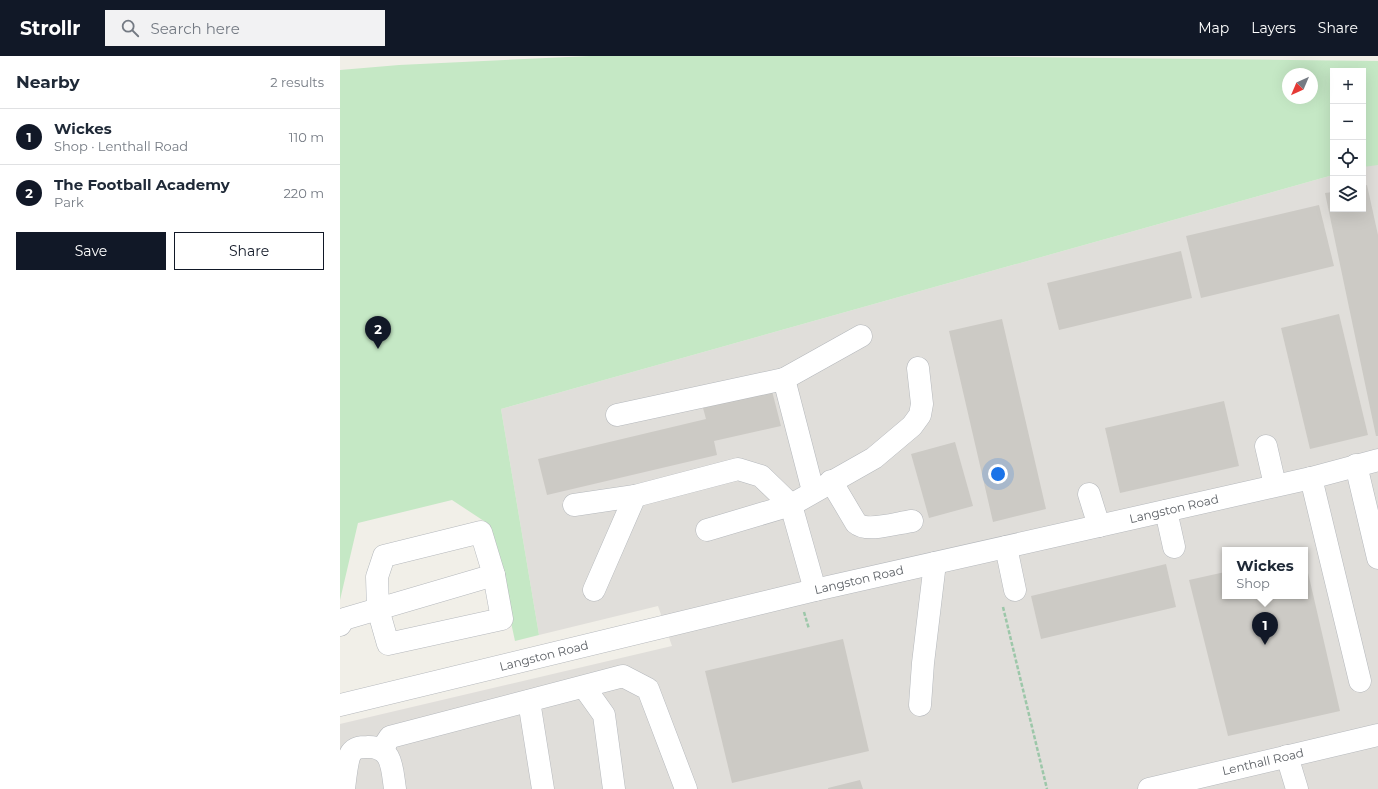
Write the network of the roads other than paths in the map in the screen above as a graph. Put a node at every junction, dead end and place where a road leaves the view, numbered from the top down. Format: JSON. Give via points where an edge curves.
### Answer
{"nodes":[{"id":1,"x":861,"y":336,"type":"dead end"},
{"id":2,"x":918,"y":368,"type":"dead end"},
{"id":3,"x":784,"y":379,"type":"junction"},
{"id":4,"x":617,"y":415,"type":"dead end"},
{"id":5,"x":1266,"y":446,"type":"dead end"},
{"id":6,"x":1378,"y":460,"type":"edge"},
{"id":7,"x":1356,"y":465,"type":"junction"},
{"id":8,"x":1311,"y":478,"type":"junction"},
{"id":9,"x":822,"y":486,"type":"junction"},
{"id":10,"x":1275,"y":486,"type":"junction"},
{"id":11,"x":1089,"y":494,"type":"dead end"},
{"id":12,"x":635,"y":496,"type":"junction"},
{"id":13,"x":574,"y":505,"type":"dead end"},
{"id":14,"x":791,"y":505,"type":"junction"},
{"id":15,"x":1166,"y":511,"type":"junction"},
{"id":16,"x":912,"y":520,"type":"dead end"},
{"id":17,"x":1099,"y":526,"type":"junction"},
{"id":18,"x":707,"y":530,"type":"dead end"},
{"id":19,"x":1006,"y":547,"type":"junction"},
{"id":20,"x":1174,"y":548,"type":"dead end"},
{"id":21,"x":1378,"y":558,"type":"edge"},
{"id":22,"x":935,"y":563,"type":"junction"},
{"id":23,"x":494,"y":575,"type":"junction"},
{"id":24,"x":594,"y":590,"type":"dead end"},
{"id":25,"x":815,"y":590,"type":"junction"},
{"id":26,"x":1009,"y":597,"type":"road end"},
{"id":27,"x":378,"y":609,"type":"junction"},
{"id":28,"x":340,"y":625,"type":"edge"},
{"id":29,"x":1360,"y":680,"type":"dead end"},
{"id":30,"x":584,"y":687,"type":"junction"},
{"id":31,"x":341,"y":700,"type":"edge"},
{"id":32,"x":529,"y":701,"type":"junction"},
{"id":33,"x":920,"y":705,"type":"dead end"},
{"id":34,"x":1378,"y":735,"type":"edge"},
{"id":35,"x":382,"y":749,"type":"junction"},
{"id":36,"x":345,"y":750,"type":"edge"},
{"id":37,"x":1287,"y":756,"type":"junction"},
{"id":38,"x":344,"y":789,"type":"edge"},
{"id":39,"x":395,"y":789,"type":"edge"},
{"id":40,"x":543,"y":789,"type":"edge"},
{"id":41,"x":614,"y":789,"type":"edge"},
{"id":42,"x":686,"y":789,"type":"edge"},
{"id":43,"x":1149,"y":789,"type":"edge"},
{"id":44,"x":1297,"y":789,"type":"edge"}],
"edges":[{"from":1,"to":3,"type":"street"},
{"from":2,"to":9,"type":"street","via":[[922,404],[920,415],[912,426],[874,458]]},
{"from":3,"to":4,"type":"street"},
{"from":3,"to":9,"type":"street"},
{"from":5,"to":10,"type":"street"},
{"from":6,"to":7,"type":"street","name":"Langston Road"},
{"from":7,"to":8,"type":"street","name":"Langston Road"},
{"from":7,"to":21,"type":"street"},
{"from":8,"to":10,"type":"street","name":"Langston Road"},
{"from":8,"to":29,"type":"street"},
{"from":9,"to":14,"type":"street"},
{"from":9,"to":16,"type":"street","via":[[860,527],[868,528]]},
{"from":10,"to":15,"type":"street","name":"Langston Road"},
{"from":11,"to":17,"type":"street"},
{"from":12,"to":13,"type":"street"},
{"from":12,"to":14,"type":"street","via":[[738,469],[761,476]]},
{"from":12,"to":24,"type":"street"},
{"from":14,"to":18,"type":"street"},
{"from":14,"to":25,"type":"street"},
{"from":15,"to":17,"type":"street","name":"Langston Road"},
{"from":15,"to":20,"type":"street"},
{"from":17,"to":19,"type":"street","name":"Langston Road"},
{"from":19,"to":22,"type":"street","name":"Langston Road"},
{"from":19,"to":26,"type":"street"},
{"from":22,"to":25,"type":"street","name":"Langston Road"},
{"from":22,"to":33,"type":"street"},
{"from":23,"to":27,"type":"street"},
{"from":23,"to":27,"type":"street","via":[[502,619],[388,644]]},
{"from":23,"to":27,"type":"street","via":[[481,532],[384,556],[377,577]]},
{"from":25,"to":31,"type":"street","name":"Langston Road"},
{"from":27,"to":28,"type":"street","via":[[344,619]]},
{"from":30,"to":32,"type":"street"},
{"from":30,"to":41,"type":"street","via":[[604,715]]},
{"from":30,"to":42,"type":"street","via":[[623,676],[648,689]]},
{"from":32,"to":35,"type":"street","via":[[390,737]]},
{"from":32,"to":40,"type":"street"},
{"from":34,"to":37,"type":"street","name":"Lenthall Road"},
{"from":35,"to":36,"type":"street","via":[[358,747]]},
{"from":35,"to":39,"type":"street","via":[[390,758]]},
{"from":36,"to":38,"type":"street"},
{"from":37,"to":43,"type":"street","name":"Lenthall Road"},
{"from":37,"to":44,"type":"street"}]}
